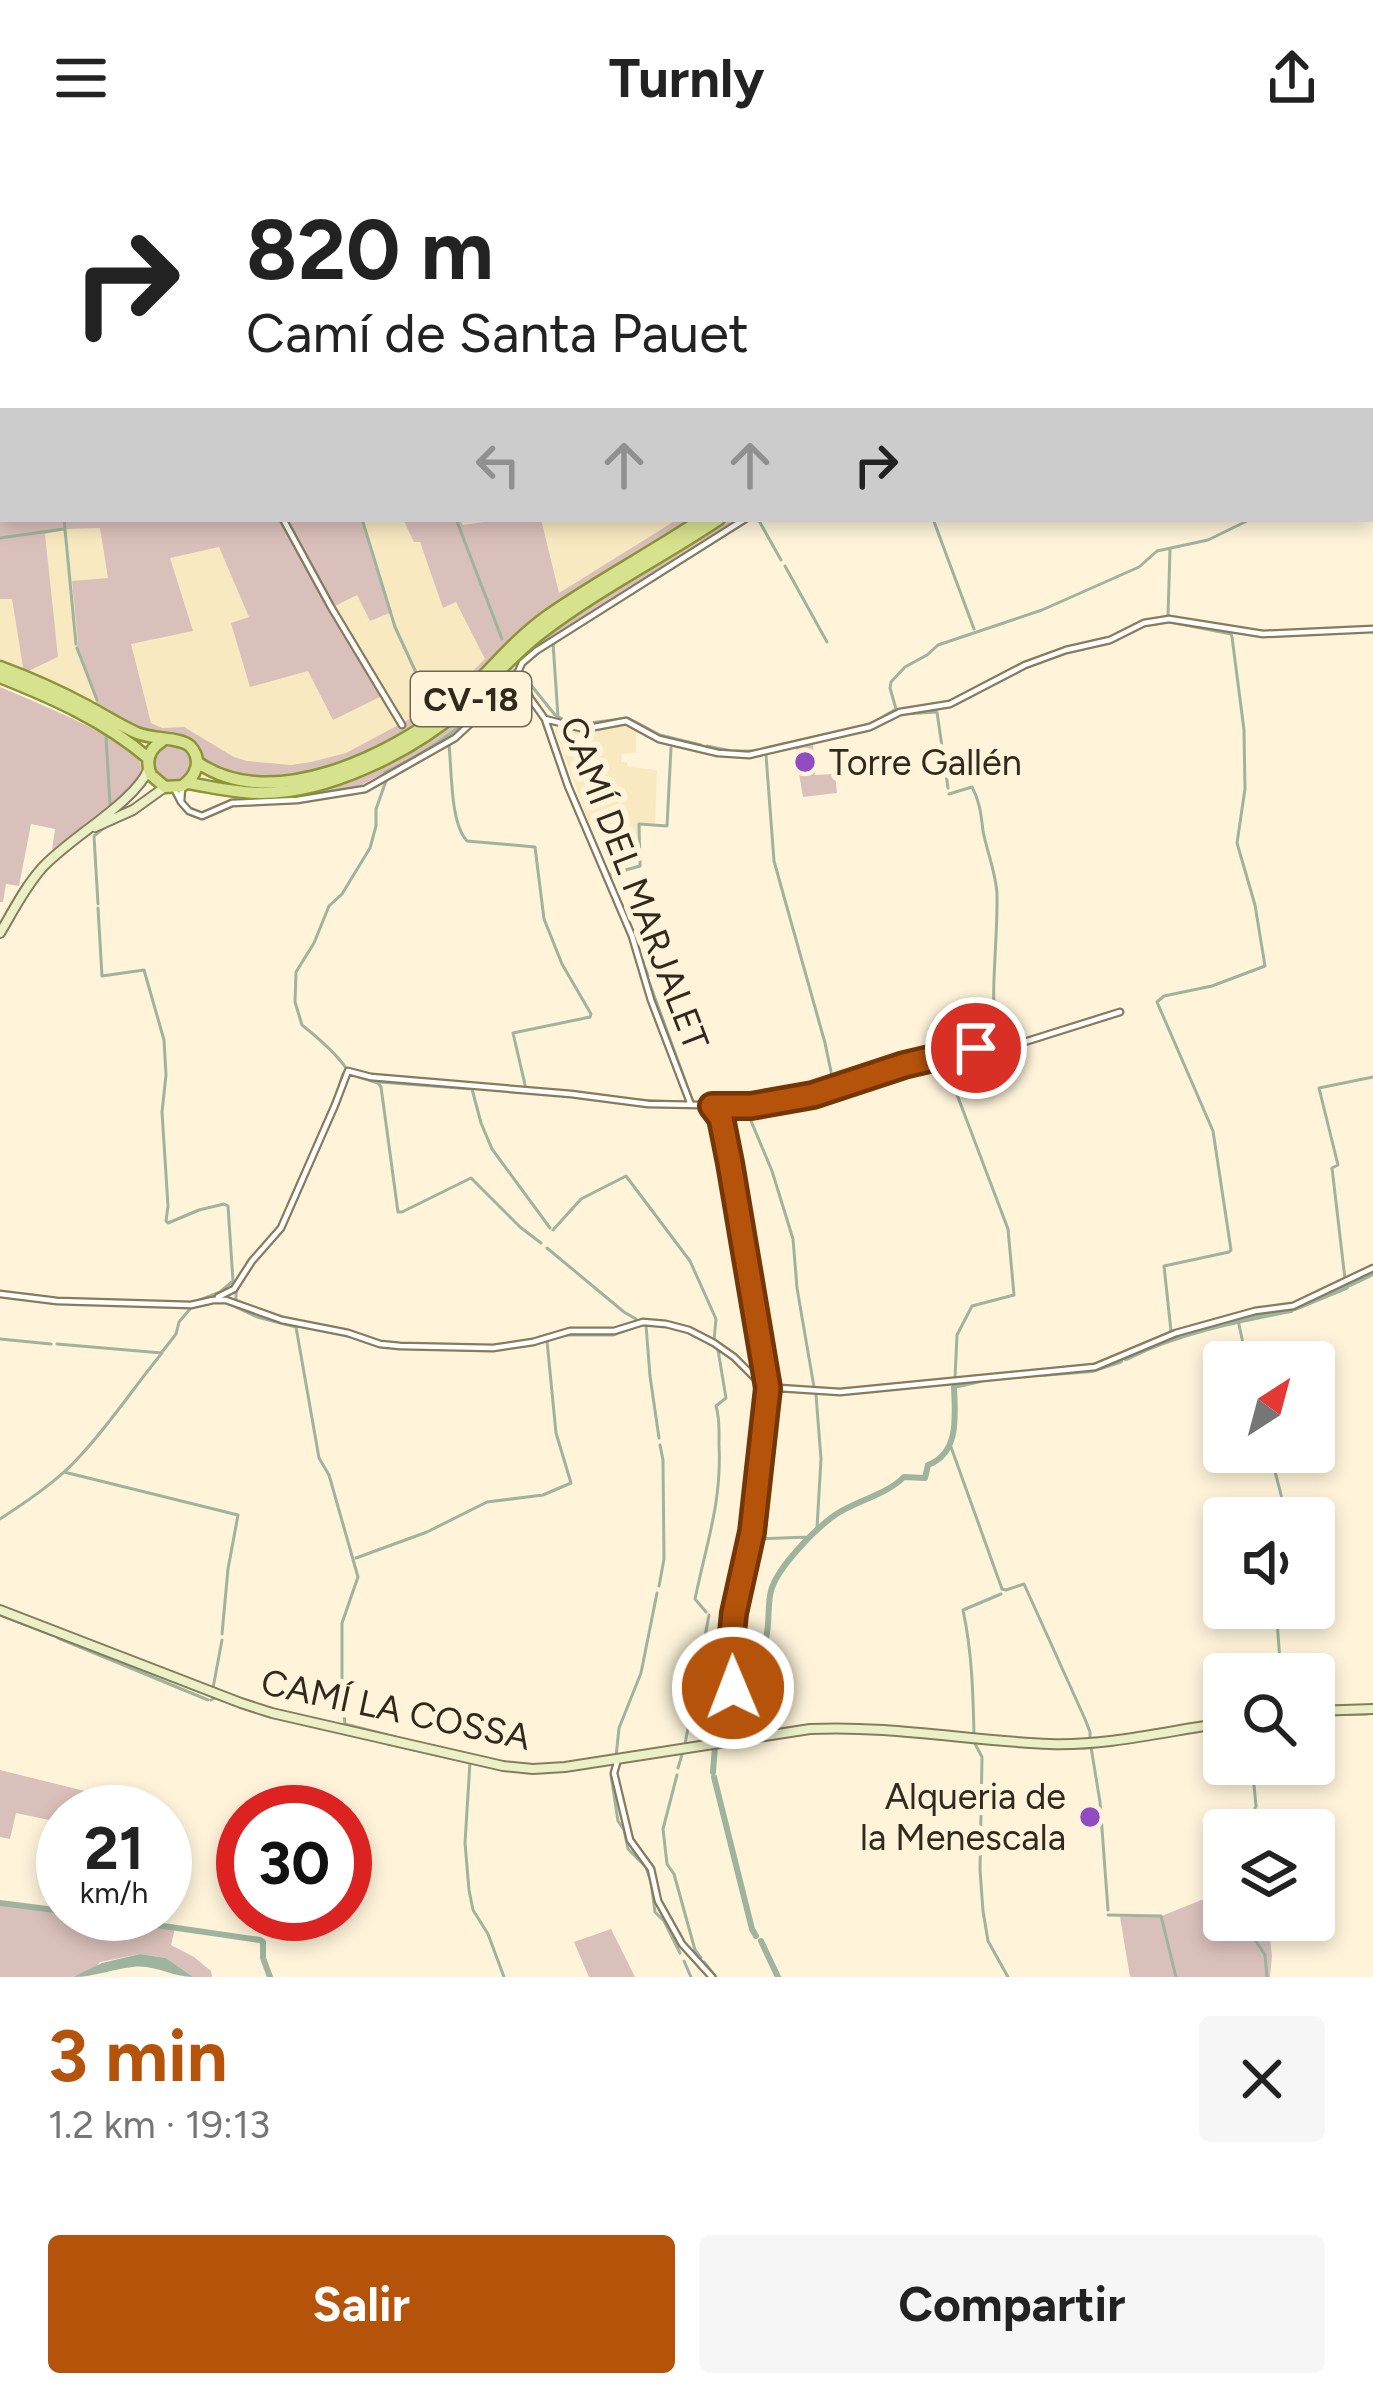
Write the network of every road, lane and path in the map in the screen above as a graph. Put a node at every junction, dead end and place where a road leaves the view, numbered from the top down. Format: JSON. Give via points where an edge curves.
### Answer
{"nodes":[{"id":1,"x":285,"y":522,"type":"edge"},
{"id":2,"x":697,"y":522,"type":"edge"},
{"id":3,"x":714,"y":522,"type":"edge"},
{"id":4,"x":740,"y":522,"type":"edge"},
{"id":5,"x":1373,"y":629,"type":"edge"},
{"id":6,"x":0,"y":667,"type":"edge"},
{"id":7,"x":0,"y":677,"type":"edge"},
{"id":8,"x":522,"y":683,"type":"junction"},
{"id":9,"x":545,"y":719,"type":"junction"},
{"id":10,"x":403,"y":725,"type":"dead end"},
{"id":11,"x":162,"y":741,"type":"junction"},
{"id":12,"x":197,"y":763,"type":"junction"},
{"id":13,"x":148,"y":764,"type":"junction"},
{"id":14,"x":177,"y":786,"type":"junction"},
{"id":15,"x":64,"y":847,"type":"junction"},
{"id":16,"x":0,"y":933,"type":"edge"},
{"id":17,"x":1120,"y":1012,"type":"dead end"},
{"id":18,"x":692,"y":1105,"type":"junction"},
{"id":19,"x":712,"y":1106,"type":"junction"},
{"id":20,"x":1373,"y":1268,"type":"edge"},
{"id":21,"x":0,"y":1294,"type":"edge"},
{"id":22,"x":213,"y":1300,"type":"junction"},
{"id":23,"x":768,"y":1388,"type":"junction"},
{"id":24,"x":0,"y":1610,"type":"edge"},
{"id":25,"x":1373,"y":1709,"type":"edge"},
{"id":26,"x":1335,"y":1710,"type":"edge"},
{"id":27,"x":1203,"y":1726,"type":"edge"},
{"id":28,"x":710,"y":1744,"type":"junction"},
{"id":29,"x":619,"y":1759,"type":"junction"},
{"id":30,"x":712,"y":1977,"type":"edge"}],
"edges":[{"from":1,"to":10,"type":"street"},
{"from":2,"to":12,"type":"main road","number":"CV-18","via":[[547,616],[449,708],[356,762],[313,778],[258,782]]},
{"from":3,"to":14,"type":"main road","number":"CV-18","via":[[553,623],[454,714],[360,769],[290,791]]},
{"from":4,"to":8,"type":"street","via":[[536,651],[520,666]]},
{"from":5,"to":9,"type":"street","via":[[1263,634],[1168,619],[1144,623],[1025,665],[950,704],[749,755],[659,739],[626,721],[584,729]]},
{"from":6,"to":11,"type":"main road","number":"CV-18"},
{"from":7,"to":13,"type":"main road","via":[[92,719]]},
{"from":8,"to":9,"type":"street","name":"CAMÍ DEL MARJALET"},
{"from":8,"to":14,"type":"street","via":[[454,738],[361,790],[232,803],[202,815],[189,811]]},
{"from":9,"to":18,"type":"street","name":"CAMÍ DEL MARJALET"},
{"from":11,"to":12,"type":"main road","number":"CV-18","via":[[183,741]]},
{"from":11,"to":13,"type":"main road"},
{"from":12,"to":14,"type":"main road"},
{"from":13,"to":14,"type":"main road","via":[[154,781]]},
{"from":13,"to":15,"type":"street","via":[[137,789]]},
{"from":14,"to":15,"type":"street"},
{"from":15,"to":16,"type":"street"},
{"from":17,"to":19,"type":"street","via":[[813,1095]]},
{"from":18,"to":19,"type":"street"},
{"from":18,"to":22,"type":"street","via":[[348,1071],[281,1228],[234,1289]]},
{"from":19,"to":23,"type":"street","via":[[730,1163]]},
{"from":20,"to":23,"type":"street","via":[[1293,1306],[1176,1333],[1095,1366],[839,1392]]},
{"from":21,"to":22,"type":"street","via":[[124,1304]]},
{"from":22,"to":23,"type":"street","via":[[400,1346],[493,1348],[570,1331],[666,1324],[713,1343]]},
{"from":23,"to":28,"type":"street","via":[[734,1613],[740,1653],[732,1702]]},
{"from":24,"to":29,"type":"street","name":"CAMÍ LA COSSA","via":[[272,1713],[503,1766]]},
{"from":25,"to":26,"type":"street"},
{"from":27,"to":28,"type":"street","name":"CAMÍ LA COSSA","via":[[1093,1743],[821,1728]]},
{"from":28,"to":29,"type":"street","name":"CAMÍ LA COSSA"},
{"from":29,"to":30,"type":"street","via":[[614,1773],[630,1840],[682,1945]]}]}
